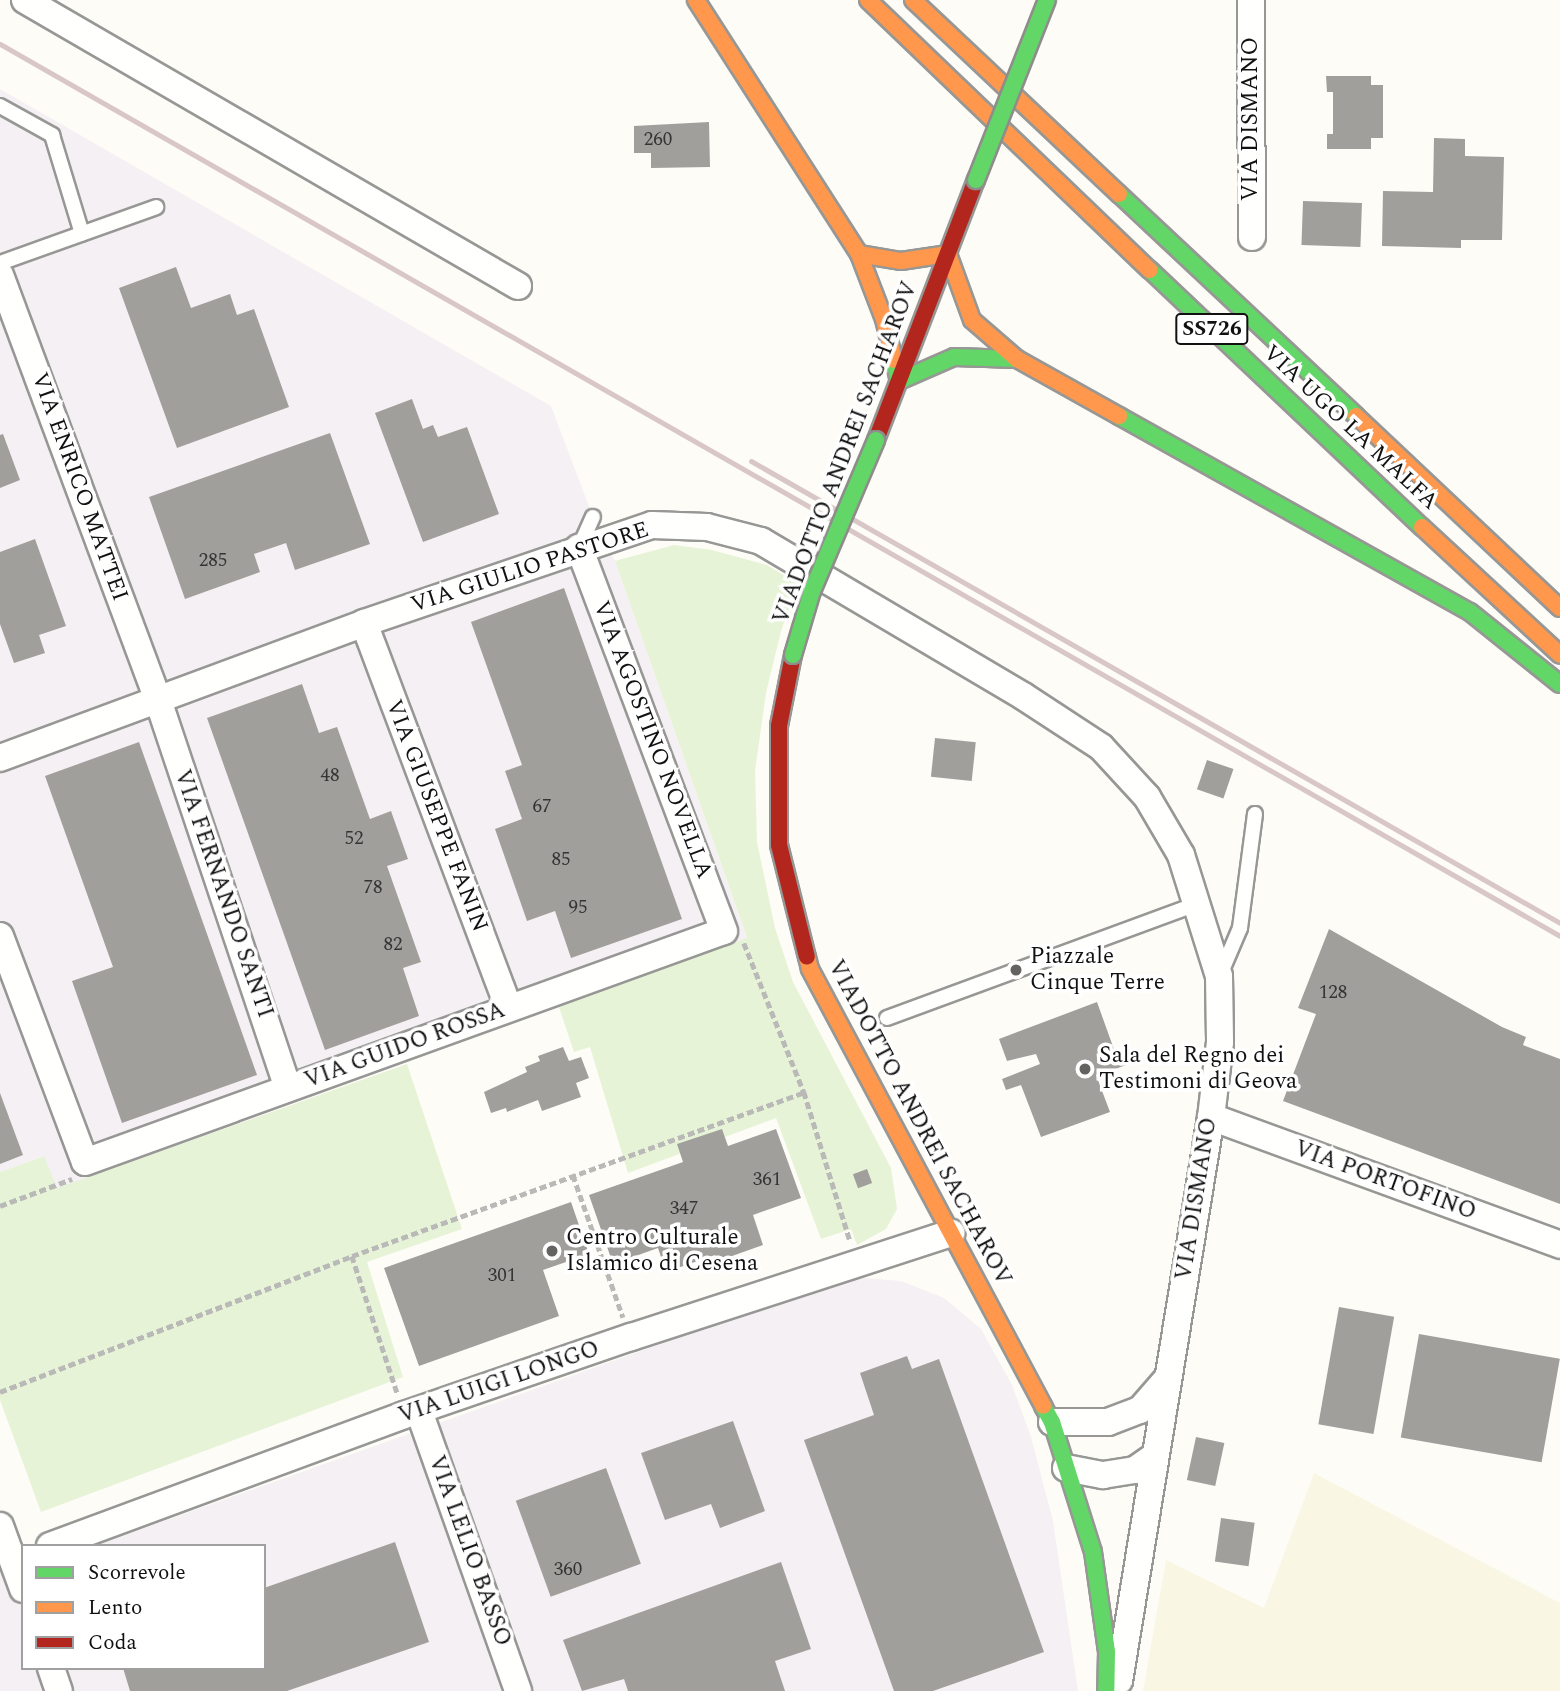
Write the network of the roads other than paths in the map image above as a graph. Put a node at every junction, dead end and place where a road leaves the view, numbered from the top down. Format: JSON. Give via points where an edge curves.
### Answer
{"nodes":[{"id":1,"x":25,"y":0,"type":"edge"},
{"id":2,"x":696,"y":0,"type":"edge"},
{"id":3,"x":868,"y":0,"type":"edge"},
{"id":4,"x":1047,"y":0,"type":"edge"},
{"id":5,"x":1251,"y":0,"type":"edge"},
{"id":6,"x":916,"y":2,"type":"edge"},
{"id":7,"x":0,"y":106,"type":"edge"},
{"id":8,"x":156,"y":207,"type":"dead end"},
{"id":9,"x":82,"y":234,"type":"junction"},
{"id":10,"x":1252,"y":237,"type":"dead end"},
{"id":11,"x":859,"y":254,"type":"junction"},
{"id":12,"x":948,"y":254,"type":"junction"},
{"id":13,"x":0,"y":263,"type":"edge"},
{"id":14,"x":0,"y":275,"type":"edge"},
{"id":15,"x":518,"y":286,"type":"dead end"},
{"id":16,"x":1017,"y":359,"type":"junction"},
{"id":17,"x":899,"y":381,"type":"junction"},
{"id":18,"x":593,"y":517,"type":"dead end"},
{"id":19,"x":579,"y":548,"type":"junction"},
{"id":20,"x":1560,"y":608,"type":"edge"},
{"id":21,"x":363,"y":623,"type":"junction"},
{"id":22,"x":1560,"y":655,"type":"edge"},
{"id":23,"x":1560,"y":684,"type":"edge"},
{"id":24,"x":158,"y":700,"type":"junction"},
{"id":25,"x":0,"y":758,"type":"edge"},
{"id":26,"x":1255,"y":814,"type":"dead end"},
{"id":27,"x":1197,"y":904,"type":"junction"},
{"id":28,"x":724,"y":931,"type":"joint"},
{"id":29,"x":0,"y":936,"type":"edge"},
{"id":30,"x":1219,"y":976,"type":"junction"},
{"id":31,"x":509,"y":1008,"type":"junction"},
{"id":32,"x":887,"y":1018,"type":"dead end"},
{"id":33,"x":288,"y":1088,"type":"junction"},
{"id":34,"x":1211,"y":1117,"type":"junction"},
{"id":35,"x":952,"y":1233,"type":"junction"},
{"id":36,"x":1560,"y":1245,"type":"edge"},
{"id":37,"x":1167,"y":1380,"type":"junction"},
{"id":38,"x":412,"y":1413,"type":"junction"},
{"id":39,"x":1052,"y":1422,"type":"junction"},
{"id":40,"x":1155,"y":1456,"type":"junction"},
{"id":41,"x":1066,"y":1468,"type":"junction"},
{"id":42,"x":0,"y":1526,"type":"edge"},
{"id":43,"x":55,"y":1544,"type":"edge"},
{"id":44,"x":12,"y":1560,"type":"edge"},
{"id":45,"x":21,"y":1584,"type":"edge"},
{"id":46,"x":52,"y":1670,"type":"edge"},
{"id":47,"x":59,"y":1691,"type":"edge"},
{"id":48,"x":519,"y":1691,"type":"edge"},
{"id":49,"x":1106,"y":1691,"type":"edge"},
{"id":50,"x":1118,"y":1691,"type":"edge"}],
"edges":[{"from":1,"to":15,"type":"street"},
{"from":2,"to":11,"type":"main road"},
{"from":3,"to":22,"type":"main road","name":"VIA UGO LA MALFA","number":"SS726"},
{"from":4,"to":12,"type":"main road","name":"VIADOTTO ANDREI SACHAROV","bridge":true},
{"from":5,"to":10,"type":"street","name":"VIA DISMANO"},
{"from":6,"to":20,"type":"main road","name":"VIA UGO LA MALFA","number":"SS726"},
{"from":7,"to":9,"type":"lane","via":[[52,135]]},
{"from":8,"to":9,"type":"lane"},
{"from":9,"to":13,"type":"lane"},
{"from":11,"to":12,"type":"main road","via":[[901,261]]},
{"from":11,"to":17,"type":"main road","via":[[884,319]]},
{"from":12,"to":16,"type":"main road","via":[[972,320]]},
{"from":12,"to":17,"type":"main road","name":"VIADOTTO ANDREI SACHAROV"},
{"from":14,"to":24,"type":"street","name":"VIA ENRICO MATTEI"},
{"from":16,"to":17,"type":"main road","via":[[954,357]]},
{"from":16,"to":23,"type":"main road","via":[[1469,612]]},
{"from":17,"to":35,"type":"main road","name":"VIADOTTO ANDREI SACHAROV","bridge":true,"via":[[812,591],[793,654],[779,726],[779,845],[810,969]]},
{"from":18,"to":19,"type":"lane"},
{"from":19,"to":21,"type":"street","name":"VIA GIULIO PASTORE"},
{"from":19,"to":27,"type":"street","name":"VIA GIULIO PASTORE","via":[[652,525],[707,527],[761,541],[1101,747],[1147,797],[1181,855]]},
{"from":19,"to":28,"type":"street","name":"VIA AGOSTINO NOVELLA"},
{"from":21,"to":24,"type":"street","name":"VIA GIULIO PASTORE"},
{"from":21,"to":31,"type":"street","name":"VIA GIUSEPPE FANIN"},
{"from":24,"to":25,"type":"street","name":"VIA GIULIO PASTORE"},
{"from":24,"to":33,"type":"street","name":"VIA FERNANDO SANTI"},
{"from":26,"to":30,"type":"lane","name":"VIA DISMANO","via":[[1240,928]]},
{"from":27,"to":30,"type":"street","name":"VIA GIULIO PASTORE"},
{"from":27,"to":32,"type":"lane"},
{"from":28,"to":31,"type":"street","name":"VIA GUIDO ROSSA"},
{"from":29,"to":33,"type":"street","name":"VIA GUIDO ROSSA","via":[[85,1162]]},
{"from":30,"to":34,"type":"street","name":"VIA DISMANO","via":[[1220,1042]]},
{"from":31,"to":33,"type":"street","name":"VIA GUIDO ROSSA"},
{"from":34,"to":36,"type":"street","name":"VIA PORTOFINO"},
{"from":34,"to":37,"type":"street","name":"VIA DISMANO"},
{"from":35,"to":38,"type":"street","name":"VIA LUIGI LONGO"},
{"from":35,"to":39,"type":"main road","name":"VIADOTTO ANDREI SACHAROV"},
{"from":37,"to":39,"type":"street","via":[[1140,1410],[1108,1422]]},
{"from":37,"to":40,"type":"street","name":"VIA DISMANO"},
{"from":38,"to":43,"type":"street","name":"VIA LUIGI LONGO"},
{"from":38,"to":48,"type":"street","name":"VIA LELIO BASSO"},
{"from":39,"to":41,"type":"main road"},
{"from":40,"to":41,"type":"street","via":[[1135,1470],[1103,1475]]},
{"from":40,"to":50,"type":"street","name":"VIA DISMANO"},
{"from":41,"to":49,"type":"main road","via":[[1093,1552],[1107,1652]]},
{"from":42,"to":44,"type":"street"},
{"from":44,"to":45,"type":"street"},
{"from":46,"to":47,"type":"street"}]}
